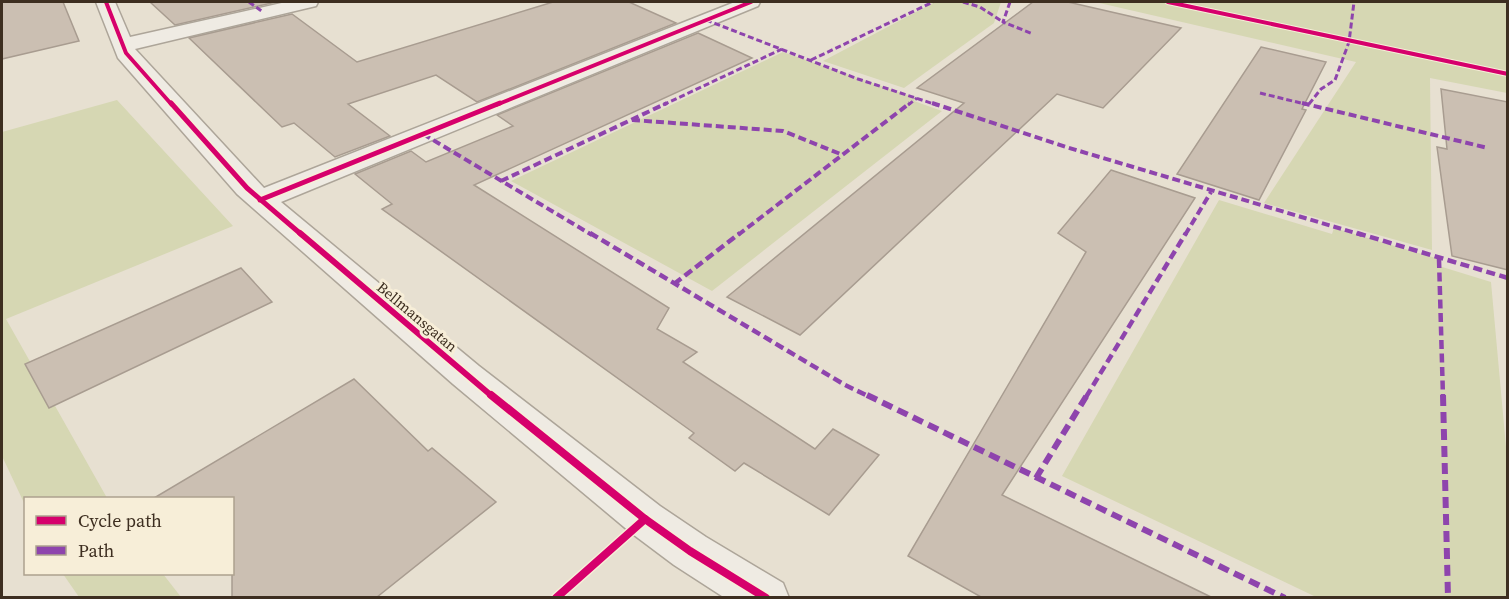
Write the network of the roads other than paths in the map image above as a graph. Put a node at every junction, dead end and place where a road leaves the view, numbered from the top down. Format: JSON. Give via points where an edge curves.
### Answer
{"nodes":[{"id":1,"x":106,"y":2,"type":"edge"},
{"id":2,"x":309,"y":2,"type":"edge"},
{"id":3,"x":751,"y":2,"type":"edge"},
{"id":4,"x":123,"y":45,"type":"junction"},
{"id":5,"x":260,"y":200,"type":"junction"},
{"id":6,"x":766,"y":597,"type":"edge"}],
"edges":[{"from":1,"to":4,"type":"street","name":"Bellmansgatan"},
{"from":2,"to":4,"type":"street"},
{"from":3,"to":5,"type":"street"},
{"from":4,"to":5,"type":"street","name":"Bellmansgatan","via":[[126,53]]},
{"from":5,"to":6,"type":"street","name":"Bellmansgatan","via":[[466,375],[645,519]]}]}
